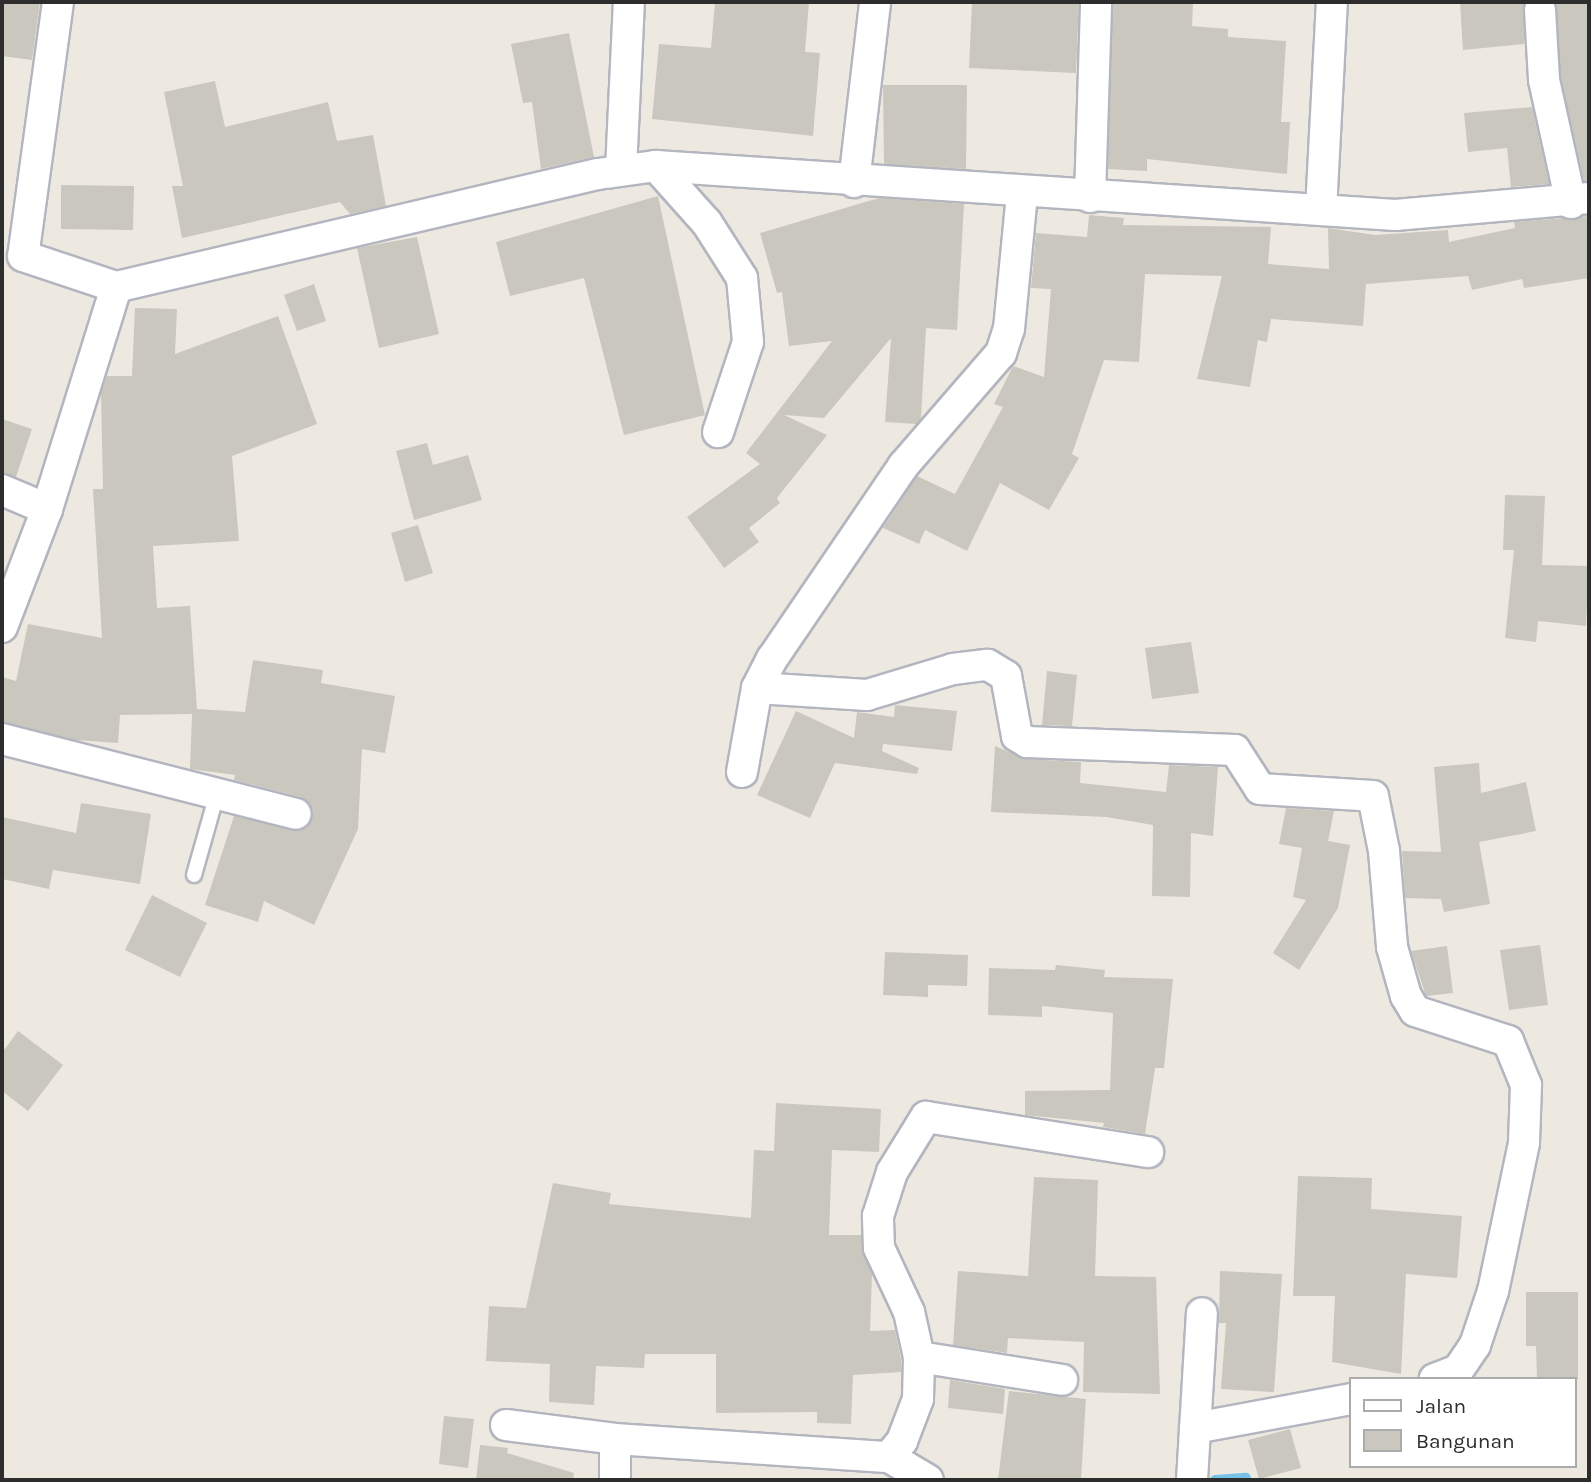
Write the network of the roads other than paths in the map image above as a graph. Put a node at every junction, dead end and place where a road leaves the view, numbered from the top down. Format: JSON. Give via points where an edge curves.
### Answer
{"nodes":[{"id":1,"x":58,"y":2,"type":"edge"},
{"id":2,"x":629,"y":2,"type":"edge"},
{"id":3,"x":875,"y":2,"type":"edge"},
{"id":4,"x":1096,"y":2,"type":"edge"},
{"id":5,"x":1332,"y":2,"type":"edge"},
{"id":6,"x":1540,"y":10,"type":"dead end"},
{"id":7,"x":656,"y":166,"type":"junction"},
{"id":8,"x":621,"y":170,"type":"junction"},
{"id":9,"x":854,"y":182,"type":"junction"},
{"id":10,"x":1022,"y":193,"type":"junction"},
{"id":11,"x":1090,"y":197,"type":"junction"},
{"id":12,"x":1580,"y":200,"type":"edge"},
{"id":13,"x":1321,"y":210,"type":"junction"},
{"id":14,"x":13,"y":252,"type":"edge"},
{"id":15,"x":116,"y":286,"type":"junction"},
{"id":16,"x":718,"y":432,"type":"dead end"},
{"id":17,"x":2,"y":490,"type":"edge"},
{"id":18,"x":47,"y":509,"type":"junction"},
{"id":19,"x":2,"y":627,"type":"edge"},
{"id":20,"x":757,"y":688,"type":"junction"},
{"id":21,"x":2,"y":739,"type":"edge"},
{"id":22,"x":742,"y":772,"type":"dead end"},
{"id":23,"x":216,"y":797,"type":"junction"},
{"id":24,"x":296,"y":814,"type":"dead end"},
{"id":25,"x":194,"y":875,"type":"dead end"},
{"id":26,"x":1148,"y":1152,"type":"dead end"},
{"id":27,"x":1202,"y":1313,"type":"dead end"},
{"id":28,"x":919,"y":1357,"type":"junction"},
{"id":29,"x":1440,"y":1377,"type":"edge"},
{"id":30,"x":1062,"y":1380,"type":"dead end"},
{"id":31,"x":1350,"y":1399,"type":"edge"},
{"id":32,"x":506,"y":1425,"type":"dead end"},
{"id":33,"x":1195,"y":1428,"type":"junction"},
{"id":34,"x":615,"y":1439,"type":"junction"},
{"id":35,"x":889,"y":1457,"type":"junction"},
{"id":36,"x":1194,"y":1469,"type":"edge"},
{"id":37,"x":615,"y":1480,"type":"edge"},
{"id":38,"x":928,"y":1480,"type":"edge"}],
"edges":[{"from":1,"to":14,"type":"street"},
{"from":2,"to":8,"type":"street"},
{"from":3,"to":9,"type":"street"},
{"from":4,"to":11,"type":"street"},
{"from":5,"to":13,"type":"street"},
{"from":6,"to":12,"type":"street","via":[[1544,80]]},
{"from":7,"to":8,"type":"street"},
{"from":7,"to":9,"type":"street"},
{"from":7,"to":16,"type":"street","via":[[707,223],[742,278],[748,342],[740,378]]},
{"from":8,"to":15,"type":"street"},
{"from":9,"to":10,"type":"street"},
{"from":10,"to":11,"type":"street"},
{"from":10,"to":20,"type":"street","via":[[1009,329],[1001,353],[904,466]]},
{"from":11,"to":13,"type":"street"},
{"from":12,"to":13,"type":"street","via":[[1395,215]]},
{"from":14,"to":15,"type":"street"},
{"from":15,"to":18,"type":"street"},
{"from":17,"to":18,"type":"street"},
{"from":18,"to":19,"type":"street"},
{"from":20,"to":22,"type":"street"},
{"from":20,"to":29,"type":"street","via":[[867,695],[953,669],[988,665],[1006,676],[1017,736],[1027,742],[1235,750],[1260,789],[1373,796],[1384,851],[1391,947],[1406,996],[1415,1011],[1507,1041],[1526,1085],[1524,1143],[1493,1291],[1475,1345],[1458,1370]]},
{"from":21,"to":23,"type":"street"},
{"from":23,"to":24,"type":"street"},
{"from":23,"to":25,"type":"lane"},
{"from":26,"to":28,"type":"street","via":[[926,1117],[892,1172],[878,1216],[879,1248],[909,1312]]},
{"from":27,"to":33,"type":"street"},
{"from":28,"to":30,"type":"street"},
{"from":28,"to":35,"type":"street","via":[[918,1399],[902,1441]]},
{"from":31,"to":33,"type":"street"},
{"from":32,"to":34,"type":"street"},
{"from":33,"to":36,"type":"street"},
{"from":34,"to":35,"type":"street"},
{"from":34,"to":37,"type":"street"},
{"from":35,"to":38,"type":"street"}]}
